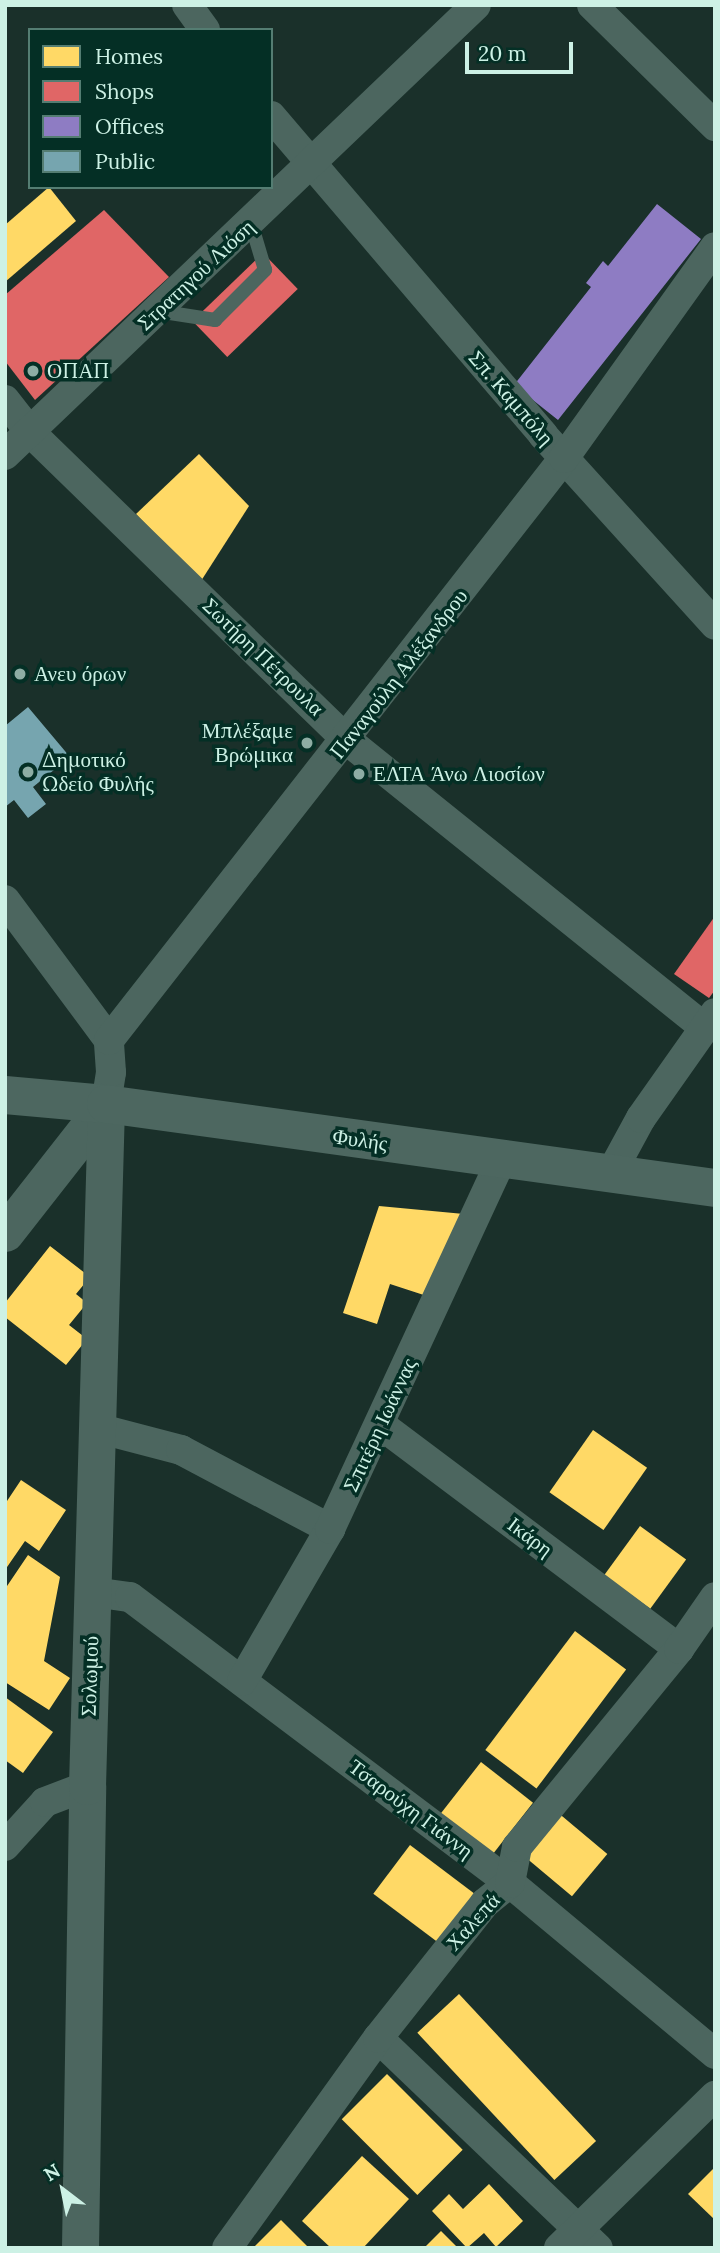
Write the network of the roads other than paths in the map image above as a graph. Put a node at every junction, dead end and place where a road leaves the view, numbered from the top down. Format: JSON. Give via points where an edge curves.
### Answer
{"nodes":[{"id":1,"x":187,"y":5,"type":"edge"},
{"id":2,"x":476,"y":5,"type":"edge"},
{"id":3,"x":592,"y":5,"type":"edge"},
{"id":4,"x":204,"y":28,"type":"edge"},
{"id":5,"x":273,"y":119,"type":"edge"},
{"id":6,"x":715,"y":126,"type":"edge"},
{"id":7,"x":310,"y":167,"type":"junction"},
{"id":8,"x":251,"y":223,"type":"junction"},
{"id":9,"x":715,"y":247,"type":"edge"},
{"id":10,"x":157,"y":311,"type":"junction"},
{"id":11,"x":5,"y":400,"type":"edge"},
{"id":12,"x":30,"y":432,"type":"junction"},
{"id":13,"x":5,"y":455,"type":"edge"},
{"id":14,"x":564,"y":458,"type":"junction"},
{"id":15,"x":715,"y":625,"type":"edge"},
{"id":16,"x":348,"y":741,"type":"junction"},
{"id":17,"x":5,"y":900,"type":"edge"},
{"id":18,"x":709,"y":1020,"type":"edge"},
{"id":19,"x":109,"y":1041,"type":"junction"},
{"id":20,"x":5,"y":1095,"type":"edge"},
{"id":21,"x":106,"y":1104,"type":"junction"},
{"id":22,"x":501,"y":1160,"type":"junction"},
{"id":23,"x":610,"y":1175,"type":"junction"},
{"id":24,"x":715,"y":1188,"type":"edge"},
{"id":25,"x":5,"y":1233,"type":"edge"},
{"id":26,"x":381,"y":1426,"type":"junction"},
{"id":27,"x":97,"y":1428,"type":"junction"},
{"id":28,"x":330,"y":1528,"type":"junction"},
{"id":29,"x":93,"y":1592,"type":"junction"},
{"id":30,"x":715,"y":1597,"type":"edge"},
{"id":31,"x":680,"y":1649,"type":"junction"},
{"id":32,"x":242,"y":1681,"type":"junction"},
{"id":33,"x":87,"y":1786,"type":"junction"},
{"id":34,"x":5,"y":1846,"type":"edge"},
{"id":35,"x":510,"y":1883,"type":"junction"},
{"id":36,"x":378,"y":2038,"type":"junction"},
{"id":37,"x":714,"y":2053,"type":"edge"},
{"id":38,"x":715,"y":2096,"type":"edge"},
{"id":39,"x":579,"y":2241,"type":"edge"},
{"id":40,"x":80,"y":2248,"type":"edge"},
{"id":41,"x":227,"y":2248,"type":"edge"}],
"edges":[{"from":1,"to":4,"type":"street"},
{"from":2,"to":7,"type":"street","name":"Στρατηγού Λιόση"},
{"from":3,"to":6,"type":"street"},
{"from":5,"to":7,"type":"street","name":"Σπ. Καμπόλη"},
{"from":7,"to":8,"type":"street","name":"Στρατηγού Λιόση"},
{"from":7,"to":14,"type":"street","name":"Σπ. Καμπόλη"},
{"from":8,"to":10,"type":"street","name":"Στρατηγού Λιόση"},
{"from":8,"to":10,"type":"lane","via":[[265,270],[215,320]]},
{"from":9,"to":14,"type":"street","name":"Παναγούλη Αλέξανδρου"},
{"from":10,"to":12,"type":"street","name":"Στρατηγού Λιόση"},
{"from":11,"to":12,"type":"street","name":"Σωτήρη Πέτρουλα"},
{"from":12,"to":13,"type":"street","name":"Στρατηγού Λιόση"},
{"from":12,"to":16,"type":"street","name":"Σωτήρη Πέτρουλα"},
{"from":14,"to":15,"type":"street","name":"Σπ. Καμπόλη"},
{"from":14,"to":16,"type":"street","name":"Παναγούλη Αλέξανδρου"},
{"from":16,"to":18,"type":"street","name":"Σωτήρη Πέτρουλα"},
{"from":16,"to":19,"type":"street","name":"Παναγούλη Αλέξανδρου"},
{"from":17,"to":19,"type":"street"},
{"from":18,"to":23,"type":"street","via":[[640,1118]]},
{"from":19,"to":21,"type":"street"},
{"from":20,"to":21,"type":"main road","name":"Φυλής"},
{"from":21,"to":22,"type":"main road","name":"Φυλής"},
{"from":21,"to":25,"type":"street"},
{"from":21,"to":27,"type":"street","name":"Σολωμού"},
{"from":22,"to":23,"type":"main road","name":"Φυλής"},
{"from":22,"to":26,"type":"street","name":"Σπιτέρη Ιωάννας"},
{"from":23,"to":24,"type":"main road","name":"Φυλής"},
{"from":26,"to":28,"type":"street","name":"Σπιτέρη Ιωάννας"},
{"from":26,"to":31,"type":"street","name":"Ικάρη"},
{"from":27,"to":28,"type":"street","via":[[181,1450]]},
{"from":27,"to":29,"type":"street","name":"Σολωμού"},
{"from":28,"to":32,"type":"street","name":"Σπιτέρη Ιωάννας"},
{"from":29,"to":32,"type":"street","name":"Τσαρούχη Γιάννη","via":[[130,1597]]},
{"from":29,"to":33,"type":"street","name":"Σολωμού"},
{"from":30,"to":31,"type":"street","name":"Χαλεπά"},
{"from":31,"to":35,"type":"street","name":"Χαλεπά","via":[[517,1847]]},
{"from":32,"to":35,"type":"street","name":"Τσαρούχη Γιάννη"},
{"from":33,"to":34,"type":"street","via":[[45,1802]]},
{"from":33,"to":40,"type":"street","name":"Σολωμού"},
{"from":35,"to":36,"type":"street","name":"Χαλεπά","via":[[485,1903]]},
{"from":35,"to":37,"type":"street","name":"Τσαρούχη Γιάννη"},
{"from":36,"to":39,"type":"street"},
{"from":36,"to":41,"type":"street","name":"Χαλεπά"},
{"from":38,"to":39,"type":"street"}]}
